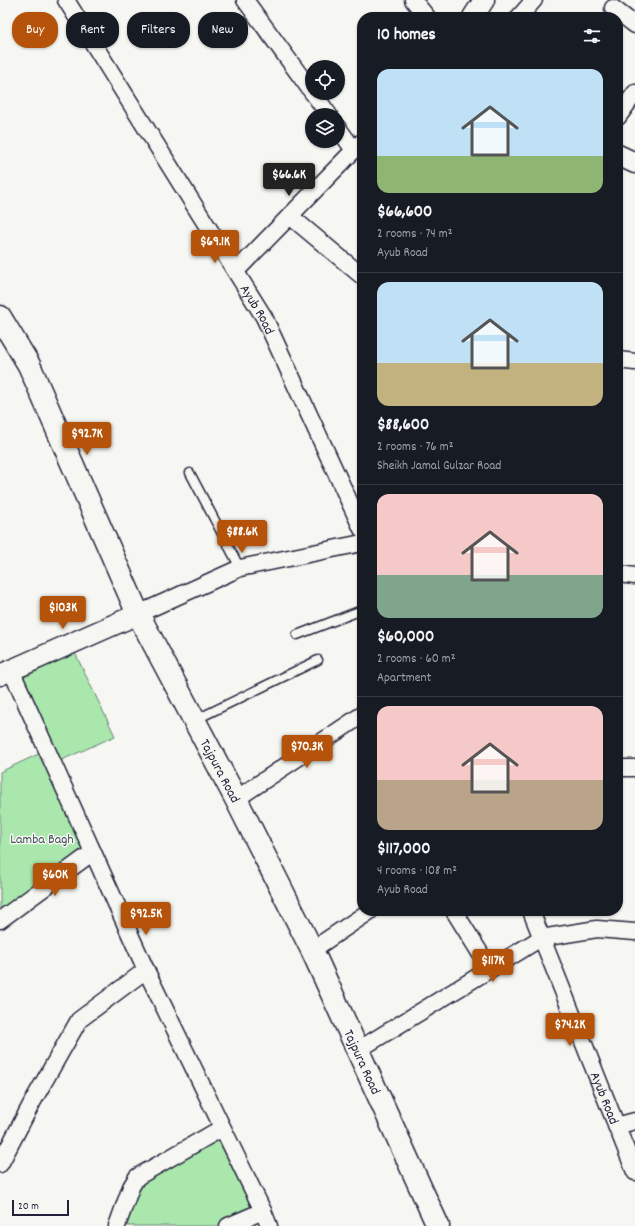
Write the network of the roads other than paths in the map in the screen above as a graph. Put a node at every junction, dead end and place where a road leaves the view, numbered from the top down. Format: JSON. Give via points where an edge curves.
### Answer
{"nodes":[{"id":1,"x":66,"y":0,"type":"edge"},
{"id":2,"x":245,"y":0,"type":"edge"},
{"id":3,"x":413,"y":0,"type":"edge"},
{"id":4,"x":484,"y":0,"type":"edge"},
{"id":5,"x":534,"y":0,"type":"edge"},
{"id":6,"x":613,"y":8,"type":"dead end"},
{"id":7,"x":423,"y":12,"type":"edge"},
{"id":8,"x":476,"y":12,"type":"edge"},
{"id":9,"x":523,"y":12,"type":"edge"},
{"id":10,"x":618,"y":12,"type":"edge"},
{"id":11,"x":623,"y":16,"type":"edge"},
{"id":12,"x":635,"y":25,"type":"edge"},
{"id":13,"x":305,"y":82,"type":"edge"},
{"id":14,"x":635,"y":93,"type":"edge"},
{"id":15,"x":623,"y":111,"type":"edge"},
{"id":16,"x":345,"y":134,"type":"edge"},
{"id":17,"x":357,"y":145,"type":"edge"},
{"id":18,"x":357,"y":147,"type":"edge"},
{"id":19,"x":623,"y":157,"type":"edge"},
{"id":20,"x":635,"y":163,"type":"edge"},
{"id":21,"x":290,"y":216,"type":"junction"},
{"id":22,"x":236,"y":271,"type":"junction"},
{"id":23,"x":357,"y":272,"type":"edge"},
{"id":24,"x":0,"y":316,"type":"edge"},
{"id":25,"x":623,"y":361,"type":"edge"},
{"id":26,"x":635,"y":362,"type":"edge"},
{"id":27,"x":190,"y":473,"type":"dead end"},
{"id":28,"x":357,"y":518,"type":"edge"},
{"id":29,"x":357,"y":544,"type":"edge"},
{"id":30,"x":240,"y":568,"type":"junction"},
{"id":31,"x":623,"y":575,"type":"edge"},
{"id":32,"x":635,"y":576,"type":"edge"},
{"id":33,"x":357,"y":612,"type":"edge"},
{"id":34,"x":138,"y":614,"type":"junction"},
{"id":35,"x":297,"y":635,"type":"dead end"},
{"id":36,"x":318,"y":660,"type":"dead end"},
{"id":37,"x":3,"y":672,"type":"edge"},
{"id":38,"x":357,"y":718,"type":"edge"},
{"id":39,"x":194,"y":721,"type":"junction"},
{"id":40,"x":623,"y":768,"type":"edge"},
{"id":41,"x":635,"y":768,"type":"edge"},
{"id":42,"x":236,"y":799,"type":"junction"},
{"id":43,"x":93,"y":852,"type":"junction"},
{"id":44,"x":363,"y":916,"type":"edge"},
{"id":45,"x":457,"y":916,"type":"edge"},
{"id":46,"x":533,"y":916,"type":"edge"},
{"id":47,"x":0,"y":920,"type":"edge"},
{"id":48,"x":635,"y":932,"type":"edge"},
{"id":49,"x":541,"y":938,"type":"junction"},
{"id":50,"x":312,"y":950,"type":"junction"},
{"id":51,"x":490,"y":969,"type":"junction"},
{"id":52,"x":146,"y":970,"type":"junction"},
{"id":53,"x":358,"y":1050,"type":"junction"},
{"id":54,"x":635,"y":1121,"type":"edge"},
{"id":55,"x":616,"y":1126,"type":"junction"},
{"id":56,"x":222,"y":1128,"type":"junction"},
{"id":57,"x":0,"y":1164,"type":"edge"},
{"id":58,"x":635,"y":1172,"type":"edge"},
{"id":59,"x":266,"y":1219,"type":"edge"},
{"id":60,"x":117,"y":1226,"type":"edge"},
{"id":61,"x":228,"y":1226,"type":"edge"},
{"id":62,"x":438,"y":1226,"type":"edge"}],
"edges":[{"from":1,"to":22,"type":"street","name":"Ayub Road"},
{"from":2,"to":13,"type":"street"},
{"from":3,"to":7,"type":"street"},
{"from":4,"to":8,"type":"street"},
{"from":5,"to":9,"type":"street"},
{"from":6,"to":10,"type":"street"},
{"from":11,"to":12,"type":"street"},
{"from":14,"to":15,"type":"street"},
{"from":16,"to":17,"type":"street"},
{"from":18,"to":21,"type":"street"},
{"from":19,"to":20,"type":"street"},
{"from":21,"to":22,"type":"street"},
{"from":21,"to":23,"type":"street"},
{"from":22,"to":28,"type":"street","name":"Ayub Road","via":[[264,317]]},
{"from":24,"to":34,"type":"main road","name":"Tajpura Road","via":[[29,365]]},
{"from":25,"to":26,"type":"street"},
{"from":27,"to":30,"type":"lane"},
{"from":29,"to":30,"type":"street"},
{"from":30,"to":34,"type":"street"},
{"from":31,"to":32,"type":"street"},
{"from":33,"to":35,"type":"lane"},
{"from":34,"to":37,"type":"street"},
{"from":34,"to":39,"type":"main road","name":"Tajpura Road"},
{"from":36,"to":39,"type":"lane"},
{"from":37,"to":43,"type":"street"},
{"from":38,"to":42,"type":"street"},
{"from":39,"to":42,"type":"main road","name":"Tajpura Road"},
{"from":40,"to":41,"type":"street"},
{"from":42,"to":50,"type":"main road","name":"Tajpura Road"},
{"from":43,"to":47,"type":"street"},
{"from":43,"to":52,"type":"street"},
{"from":44,"to":50,"type":"street"},
{"from":45,"to":51,"type":"street"},
{"from":46,"to":49,"type":"street","name":"Ayub Road"},
{"from":48,"to":49,"type":"street","via":[[597,929]]},
{"from":49,"to":51,"type":"street"},
{"from":49,"to":55,"type":"street","name":"Ayub Road"},
{"from":50,"to":53,"type":"main road","name":"Tajpura Road"},
{"from":51,"to":53,"type":"street"},
{"from":52,"to":56,"type":"street"},
{"from":52,"to":57,"type":"street","via":[[79,1020]]},
{"from":53,"to":62,"type":"main road","name":"Tajpura Road"},
{"from":54,"to":55,"type":"street"},
{"from":55,"to":58,"type":"street","name":"Ayub Road"},
{"from":56,"to":59,"type":"street"},
{"from":56,"to":60,"type":"street","via":[[137,1177]]},
{"from":59,"to":61,"type":"street"}]}
